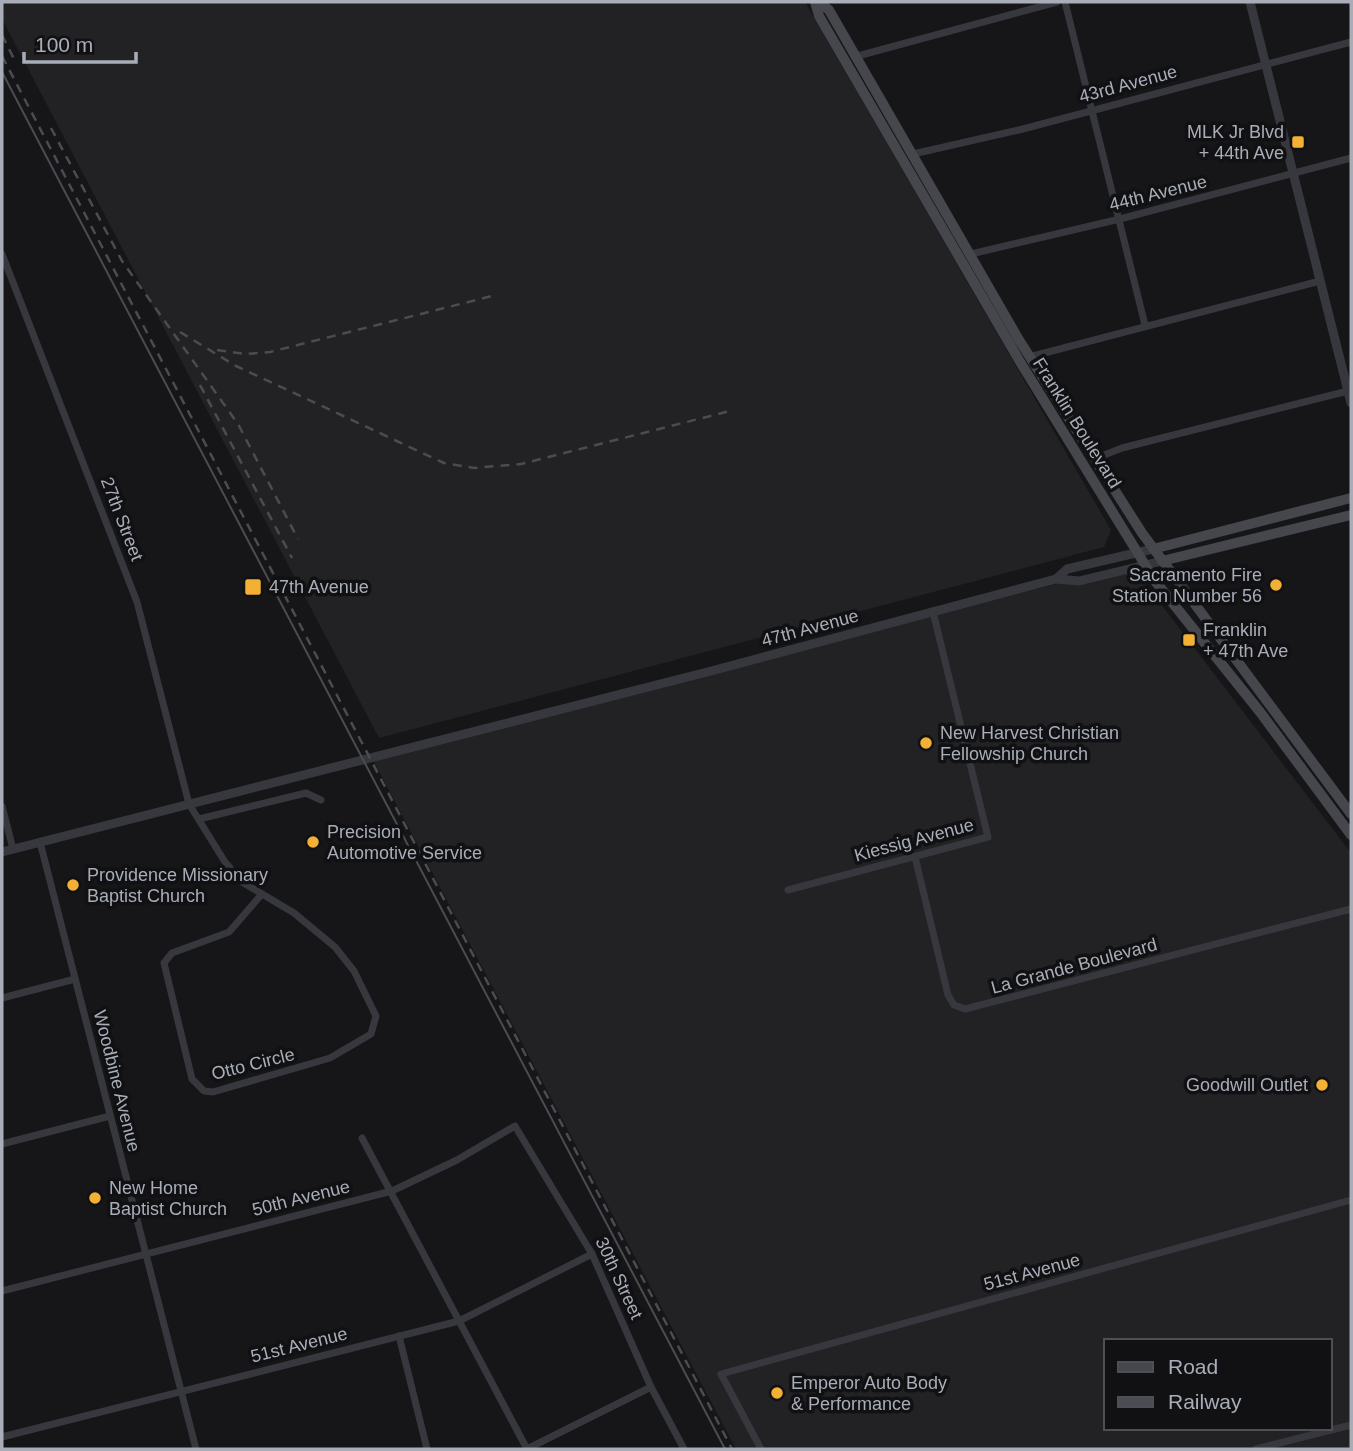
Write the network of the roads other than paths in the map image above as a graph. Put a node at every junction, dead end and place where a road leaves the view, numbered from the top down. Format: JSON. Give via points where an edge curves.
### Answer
{"nodes":[{"id":1,"x":817,"y":2,"type":"edge"},
{"id":2,"x":1057,"y":2,"type":"edge"},
{"id":3,"x":1065,"y":2,"type":"edge"},
{"id":4,"x":1250,"y":2,"type":"edge"},
{"id":5,"x":1351,"y":42,"type":"edge"},
{"id":6,"x":853,"y":57,"type":"junction"},
{"id":7,"x":1266,"y":63,"type":"junction"},
{"id":8,"x":1092,"y":110,"type":"junction"},
{"id":9,"x":913,"y":154,"type":"junction"},
{"id":10,"x":1351,"y":158,"type":"edge"},
{"id":11,"x":1293,"y":173,"type":"junction"},
{"id":12,"x":1120,"y":219,"type":"junction"},
{"id":13,"x":2,"y":254,"type":"edge"},
{"id":14,"x":971,"y":254,"type":"junction"},
{"id":15,"x":1320,"y":281,"type":"junction"},
{"id":16,"x":1006,"y":317,"type":"junction"},
{"id":17,"x":1145,"y":325,"type":"junction"},
{"id":18,"x":1029,"y":357,"type":"junction"},
{"id":19,"x":1346,"y":362,"type":"edge"},
{"id":20,"x":1037,"y":390,"type":"junction"},
{"id":21,"x":1348,"y":391,"type":"junction"},
{"id":22,"x":1351,"y":403,"type":"edge"},
{"id":23,"x":1081,"y":438,"type":"junction"},
{"id":24,"x":1094,"y":459,"type":"junction"},
{"id":25,"x":1351,"y":498,"type":"edge"},
{"id":26,"x":1351,"y":515,"type":"edge"},
{"id":27,"x":1153,"y":549,"type":"junction"},
{"id":28,"x":1139,"y":552,"type":"junction"},
{"id":29,"x":1162,"y":561,"type":"junction"},
{"id":30,"x":1147,"y":565,"type":"junction"},
{"id":31,"x":1056,"y":579,"type":"junction"},
{"id":32,"x":933,"y":612,"type":"junction"},
{"id":33,"x":321,"y":800,"type":"dead end"},
{"id":34,"x":189,"y":804,"type":"junction"},
{"id":35,"x":2,"y":806,"type":"edge"},
{"id":36,"x":1351,"y":814,"type":"edge"},
{"id":37,"x":199,"y":819,"type":"junction"},
{"id":38,"x":1351,"y":835,"type":"edge"},
{"id":39,"x":40,"y":842,"type":"junction"},
{"id":40,"x":13,"y":849,"type":"junction"},
{"id":41,"x":2,"y":852,"type":"edge"},
{"id":42,"x":915,"y":857,"type":"junction"},
{"id":43,"x":788,"y":890,"type":"dead end"},
{"id":44,"x":261,"y":895,"type":"junction"},
{"id":45,"x":1351,"y":909,"type":"edge"},
{"id":46,"x":75,"y":979,"type":"junction"},
{"id":47,"x":2,"y":998,"type":"edge"},
{"id":48,"x":110,"y":1116,"type":"junction"},
{"id":49,"x":515,"y":1126,"type":"joint"},
{"id":50,"x":362,"y":1138,"type":"dead end"},
{"id":51,"x":2,"y":1144,"type":"edge"},
{"id":52,"x":392,"y":1191,"type":"junction"},
{"id":53,"x":1351,"y":1200,"type":"edge"},
{"id":54,"x":146,"y":1254,"type":"junction"},
{"id":55,"x":592,"y":1254,"type":"junction"},
{"id":56,"x":2,"y":1291,"type":"edge"},
{"id":57,"x":459,"y":1321,"type":"junction"},
{"id":58,"x":399,"y":1336,"type":"junction"},
{"id":59,"x":651,"y":1387,"type":"junction"},
{"id":60,"x":180,"y":1391,"type":"junction"},
{"id":61,"x":1351,"y":1425,"type":"edge"},
{"id":62,"x":1331,"y":1430,"type":"edge"},
{"id":63,"x":1332,"y":1430,"type":"edge"},
{"id":64,"x":2,"y":1437,"type":"edge"},
{"id":65,"x":196,"y":1449,"type":"edge"},
{"id":66,"x":427,"y":1449,"type":"edge"},
{"id":67,"x":527,"y":1449,"type":"edge"},
{"id":68,"x":684,"y":1449,"type":"edge"},
{"id":69,"x":761,"y":1449,"type":"edge"},
{"id":70,"x":1256,"y":1449,"type":"edge"}],
"edges":[{"from":1,"to":6,"type":"main road","name":"Franklin Boulevard","via":[[829,10]]},
{"from":1,"to":20,"type":"main road","name":"Franklin Boulevard","via":[[819,16]]},
{"from":2,"to":6,"type":"street"},
{"from":3,"to":8,"type":"street"},
{"from":4,"to":7,"type":"street"},
{"from":5,"to":7,"type":"street","name":"43rd Avenue"},
{"from":6,"to":9,"type":"main road","name":"Franklin Boulevard"},
{"from":7,"to":8,"type":"street","name":"43rd Avenue"},
{"from":7,"to":11,"type":"street"},
{"from":8,"to":9,"type":"street","name":"43rd Avenue"},
{"from":8,"to":12,"type":"street"},
{"from":9,"to":14,"type":"main road","name":"Franklin Boulevard"},
{"from":10,"to":11,"type":"street","name":"44th Avenue"},
{"from":11,"to":12,"type":"street","name":"44th Avenue"},
{"from":11,"to":15,"type":"street"},
{"from":12,"to":14,"type":"street","name":"44th Avenue"},
{"from":12,"to":17,"type":"street"},
{"from":13,"to":34,"type":"street","name":"27th Street","via":[[137,602]]},
{"from":14,"to":16,"type":"main road","name":"Franklin Boulevard"},
{"from":15,"to":17,"type":"street"},
{"from":15,"to":19,"type":"street"},
{"from":16,"to":18,"type":"main road","name":"Franklin Boulevard"},
{"from":16,"to":20,"type":"main road"},
{"from":17,"to":18,"type":"street"},
{"from":18,"to":23,"type":"main road","name":"Franklin Boulevard"},
{"from":19,"to":21,"type":"street"},
{"from":20,"to":23,"type":"main road","via":[[1068,429]]},
{"from":20,"to":28,"type":"main road","name":"Franklin Boulevard"},
{"from":21,"to":22,"type":"street"},
{"from":21,"to":24,"type":"street"},
{"from":23,"to":24,"type":"main road","name":"Franklin Boulevard"},
{"from":24,"to":27,"type":"main road","name":"Franklin Boulevard"},
{"from":25,"to":27,"type":"main road","name":"47th Avenue"},
{"from":26,"to":29,"type":"main road","name":"47th Avenue"},
{"from":27,"to":28,"type":"street","name":"47th Avenue"},
{"from":27,"to":29,"type":"main road","name":"Franklin Boulevard"},
{"from":28,"to":30,"type":"main road","name":"Franklin Boulevard"},
{"from":28,"to":31,"type":"street","name":"47th Avenue","via":[[1067,569]]},
{"from":29,"to":30,"type":"street","name":"47th Avenue"},
{"from":29,"to":36,"type":"main road","name":"Franklin Boulevard"},
{"from":30,"to":31,"type":"street","name":"47th Avenue","via":[[1079,581]]},
{"from":30,"to":38,"type":"main road","name":"Franklin Boulevard"},
{"from":31,"to":32,"type":"street","name":"47th Avenue"},
{"from":32,"to":34,"type":"street","name":"47th Avenue"},
{"from":32,"to":42,"type":"street","name":"Kiessig Avenue","via":[[988,837]]},
{"from":33,"to":37,"type":"street","via":[[306,793]]},
{"from":34,"to":37,"type":"street","name":"Otto Circle"},
{"from":34,"to":39,"type":"street","name":"47th Avenue"},
{"from":35,"to":40,"type":"street"},
{"from":37,"to":44,"type":"street","name":"Otto Circle","via":[[232,871]]},
{"from":39,"to":40,"type":"street","name":"47th Avenue"},
{"from":39,"to":46,"type":"street","name":"Woodbine Avenue"},
{"from":40,"to":41,"type":"street","name":"47th Avenue"},
{"from":42,"to":43,"type":"street","name":"Kiessig Avenue"},
{"from":42,"to":45,"type":"street","name":"La Grande Boulevard","via":[[949,999],[965,1009]]},
{"from":44,"to":44,"type":"street","name":"Otto Circle","via":[[294,913],[335,947],[375,1009],[376,1023],[365,1038],[330,1058],[204,1091],[192,1079],[164,963],[172,953],[229,932]]},
{"from":46,"to":47,"type":"street"},
{"from":46,"to":48,"type":"street","name":"Woodbine Avenue"},
{"from":48,"to":51,"type":"street"},
{"from":48,"to":54,"type":"street","name":"Woodbine Avenue"},
{"from":49,"to":52,"type":"street","name":"50th Avenue"},
{"from":49,"to":55,"type":"street","name":"30th Street"},
{"from":50,"to":52,"type":"street"},
{"from":52,"to":54,"type":"street","name":"50th Avenue"},
{"from":52,"to":57,"type":"street"},
{"from":53,"to":69,"type":"street","name":"51st Avenue","via":[[721,1374]]},
{"from":54,"to":56,"type":"street","name":"50th Avenue"},
{"from":54,"to":60,"type":"street","name":"Woodbine Avenue"},
{"from":55,"to":57,"type":"street","name":"51st Avenue"},
{"from":55,"to":59,"type":"street","name":"30th Street"},
{"from":57,"to":58,"type":"street","name":"51st Avenue"},
{"from":57,"to":67,"type":"street"},
{"from":58,"to":60,"type":"street","name":"51st Avenue"},
{"from":58,"to":66,"type":"street"},
{"from":59,"to":67,"type":"street"},
{"from":59,"to":68,"type":"street","name":"30th Street"},
{"from":60,"to":64,"type":"street","name":"51st Avenue"},
{"from":60,"to":65,"type":"street","name":"Woodbine Avenue"},
{"from":61,"to":63,"type":"street"},
{"from":62,"to":70,"type":"street"}]}
